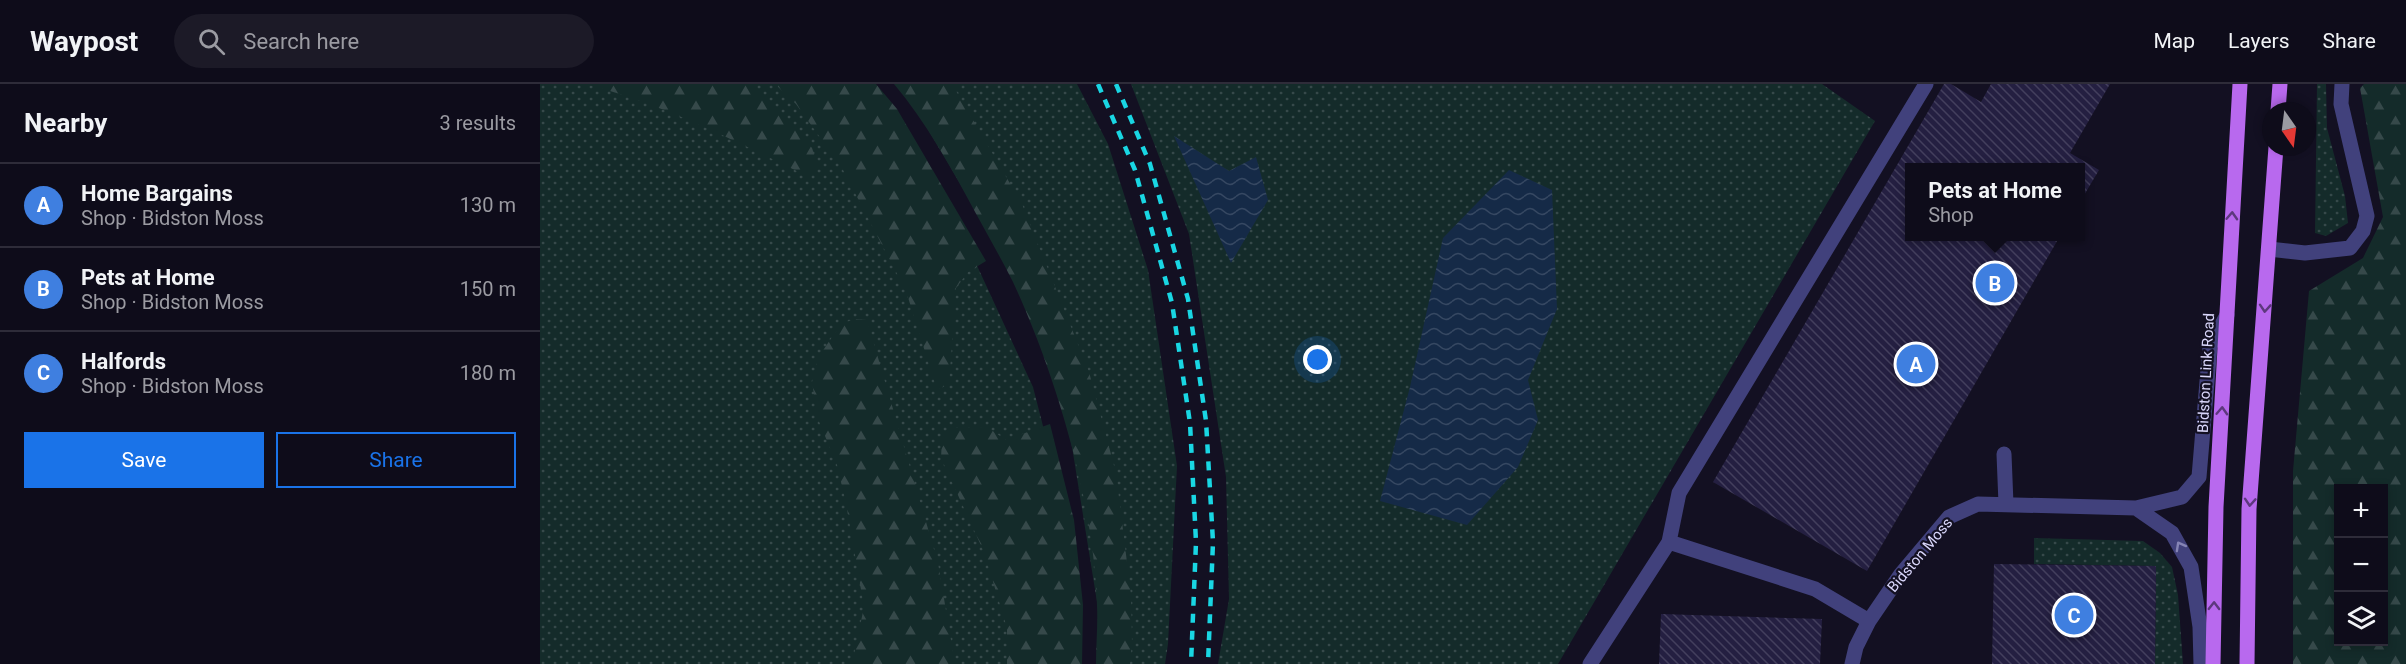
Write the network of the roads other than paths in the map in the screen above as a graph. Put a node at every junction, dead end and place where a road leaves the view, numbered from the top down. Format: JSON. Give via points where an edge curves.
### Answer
{"nodes":[{"id":1,"x":1926,"y":84,"type":"edge"},
{"id":2,"x":2240,"y":84,"type":"edge"},
{"id":3,"x":2280,"y":84,"type":"edge"},
{"id":4,"x":2342,"y":84,"type":"edge"},
{"id":5,"x":2279,"y":102,"type":"edge"},
{"id":6,"x":2275,"y":156,"type":"edge"},
{"id":7,"x":2269,"y":249,"type":"junction"},
{"id":8,"x":2227,"y":315,"type":"junction"},
{"id":9,"x":2004,"y":454,"type":"dead end"},
{"id":10,"x":2006,"y":504,"type":"junction"},
{"id":11,"x":2136,"y":508,"type":"junction"},
{"id":12,"x":1670,"y":542,"type":"junction"},
{"id":13,"x":1869,"y":621,"type":"junction"},
{"id":14,"x":1590,"y":664,"type":"edge"},
{"id":15,"x":1852,"y":664,"type":"edge"},
{"id":16,"x":2201,"y":664,"type":"edge"},
{"id":17,"x":2213,"y":664,"type":"edge"},
{"id":18,"x":2247,"y":664,"type":"edge"}],
"edges":[{"from":1,"to":12,"type":"street","via":[[1679,493]]},
{"from":8,"to":2,"type":"main road","name":"Bidston Link Road","one_way":true},
{"from":3,"to":5,"type":"main road"},
{"from":4,"to":7,"type":"street","via":[[2341,104],[2367,216],[2363,231],[2350,248],[2305,253]]},
{"from":6,"to":7,"type":"main road"},
{"from":7,"to":18,"type":"main road","one_way":true,"via":[[2249,509]]},
{"from":8,"to":11,"type":"street","name":"Bidston Moss","via":[[2210,346],[2199,477],[2182,497]]},
{"from":17,"to":8,"type":"main road","name":"Bidston Link Road","one_way":true,"via":[[2216,507]]},
{"from":9,"to":10,"type":"street"},
{"from":10,"to":11,"type":"street","name":"Bidston Moss"},
{"from":10,"to":13,"type":"street","name":"Bidston Moss","via":[[1978,504],[1949,517],[1901,574]]},
{"from":16,"to":11,"type":"street","one_way":true,"via":[[2191,567],[2172,533]]},
{"from":12,"to":13,"type":"street","via":[[1815,589]]},
{"from":12,"to":14,"type":"street"},
{"from":13,"to":15,"type":"street","name":"Bidston Moss"}]}
